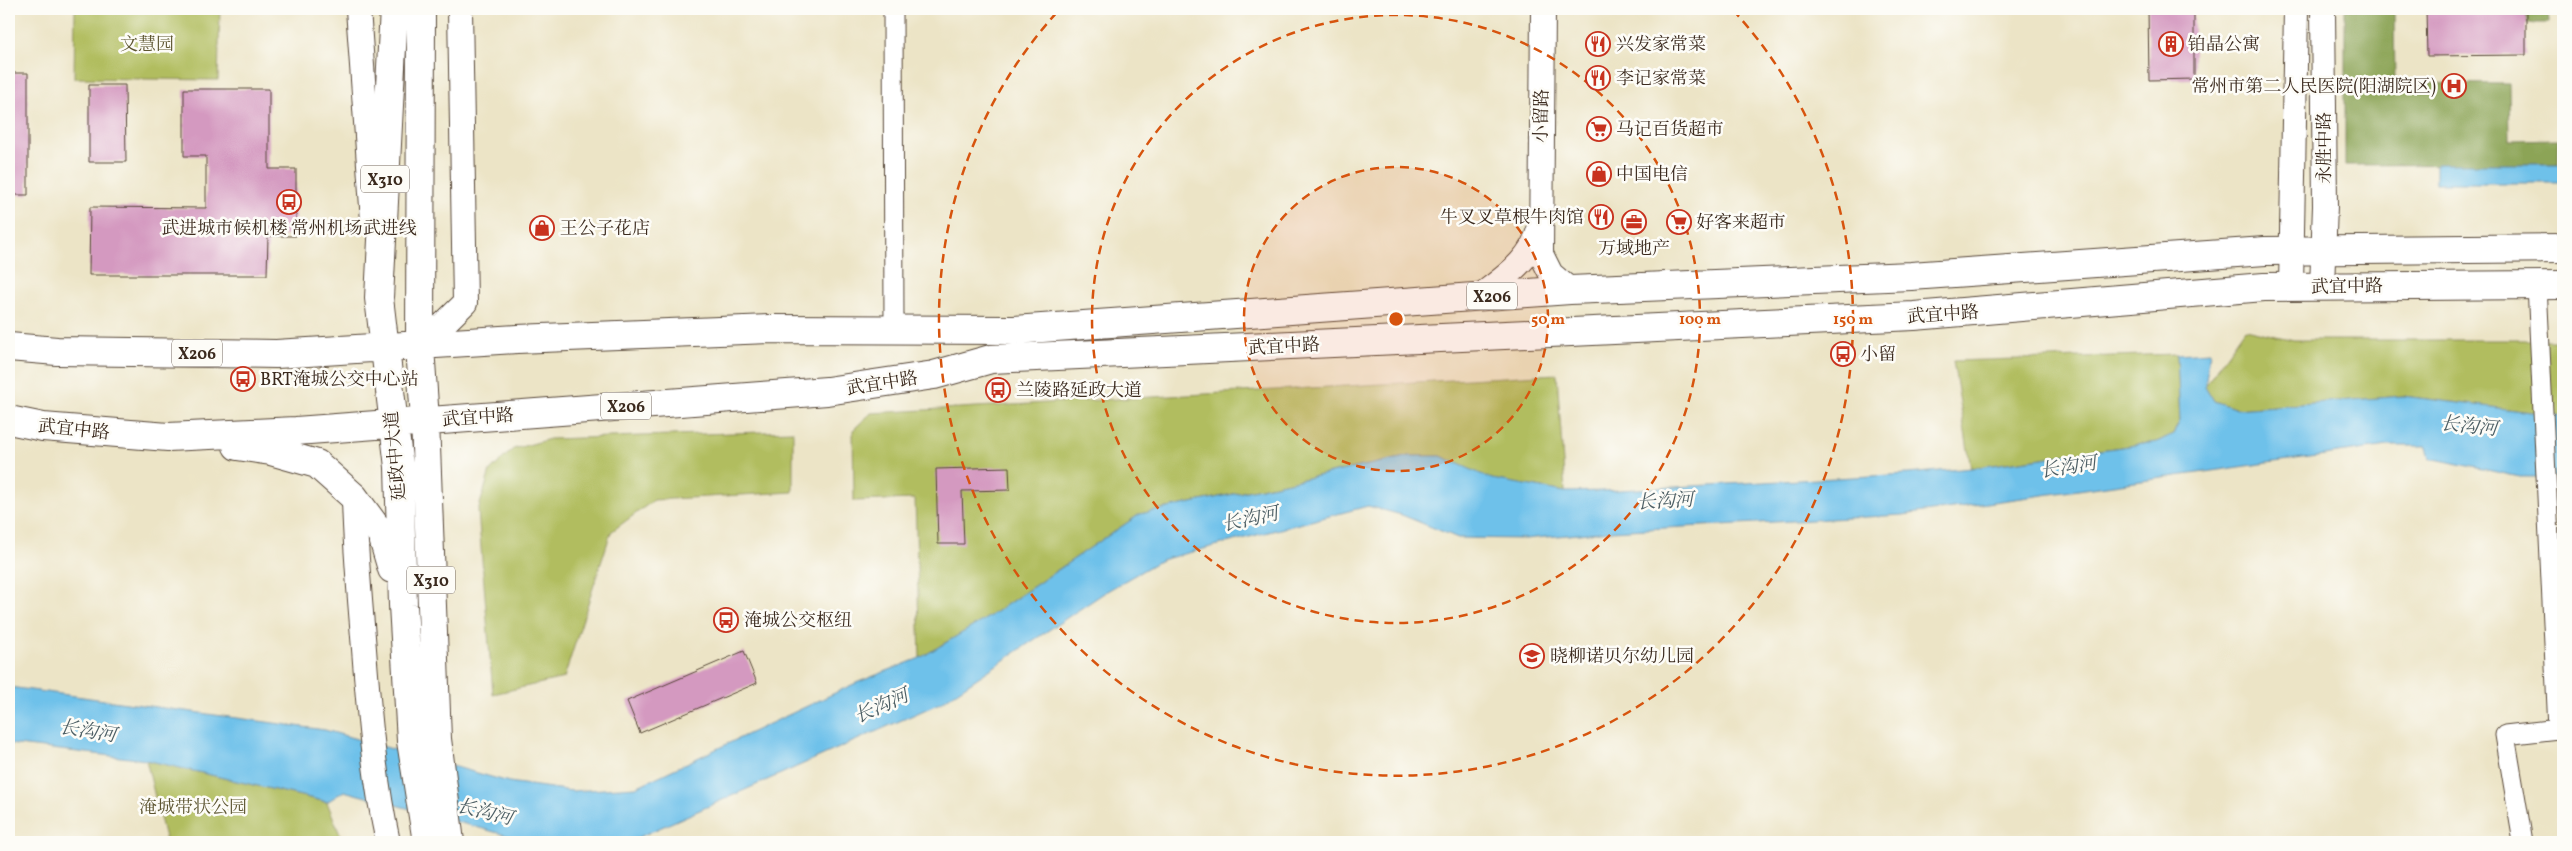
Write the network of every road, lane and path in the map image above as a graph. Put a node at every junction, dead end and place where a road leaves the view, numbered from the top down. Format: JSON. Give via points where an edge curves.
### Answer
{"nodes":[{"id":1,"x":358,"y":9,"type":"edge"},
{"id":2,"x":394,"y":9,"type":"edge"},
{"id":3,"x":421,"y":9,"type":"edge"},
{"id":4,"x":460,"y":9,"type":"edge"},
{"id":5,"x":893,"y":9,"type":"edge"},
{"id":6,"x":1543,"y":9,"type":"edge"},
{"id":7,"x":2296,"y":9,"type":"edge"},
{"id":8,"x":2323,"y":9,"type":"edge"},
{"id":9,"x":1540,"y":223,"type":"junction"},
{"id":10,"x":2322,"y":248,"type":"junction"},
{"id":11,"x":2563,"y":248,"type":"edge"},
{"id":12,"x":2292,"y":250,"type":"junction"},
{"id":13,"x":2550,"y":285,"type":"edge"},
{"id":14,"x":2291,"y":287,"type":"junction"},
{"id":15,"x":2322,"y":287,"type":"junction"},
{"id":16,"x":1570,"y":290,"type":"junction"},
{"id":17,"x":1479,"y":297,"type":"junction"},
{"id":18,"x":379,"y":298,"type":"junction"},
{"id":19,"x":894,"y":329,"type":"junction"},
{"id":20,"x":9,"y":347,"type":"edge"},
{"id":21,"x":420,"y":347,"type":"junction"},
{"id":22,"x":385,"y":349,"type":"junction"},
{"id":23,"x":9,"y":420,"type":"edge"},
{"id":24,"x":425,"y":420,"type":"junction"},
{"id":25,"x":393,"y":423,"type":"junction"},
{"id":26,"x":168,"y":437,"type":"junction"},
{"id":27,"x":354,"y":497,"type":"junction"},
{"id":28,"x":403,"y":605,"type":"junction"},
{"id":29,"x":424,"y":740,"type":"junction"},
{"id":30,"x":438,"y":841,"type":"edge"},
{"id":31,"x":388,"y":842,"type":"edge"},
{"id":32,"x":2523,"y":842,"type":"edge"}],
"edges":[{"from":1,"to":18,"type":"street"},
{"from":2,"to":18,"type":"main road","name":"延政中大道","number":"X310"},
{"from":3,"to":21,"type":"main road","name":"延政中大道","number":"X310"},
{"from":4,"to":21,"type":"street","via":[[465,303]]},
{"from":5,"to":19,"type":"street"},
{"from":6,"to":9,"type":"street","name":"小留路"},
{"from":7,"to":12,"type":"street","name":"永胜中路"},
{"from":8,"to":10,"type":"street","name":"永胜中路","via":[[2325,206]]},
{"from":9,"to":16,"type":"street","name":"小留路","via":[[1541,254],[1551,274]]},
{"from":9,"to":17,"type":"street","name":"小留路","via":[[1535,244],[1514,269]]},
{"from":10,"to":11,"type":"main road","name":"武宜中路","number":"X206"},
{"from":10,"to":12,"type":"main road","name":"武宜中路","number":"X206"},
{"from":10,"to":15,"type":"street","name":"永胜中路"},
{"from":12,"to":14,"type":"street","name":"永胜中路"},
{"from":12,"to":16,"type":"main road","name":"武宜中路","number":"X206","via":[[1911,276]]},
{"from":13,"to":15,"type":"main road","name":"武宜中路","number":"X206"},
{"from":13,"to":32,"type":"street","via":[[2543,398],[2558,729],[2505,735]]},
{"from":14,"to":15,"type":"main road","name":"武宜中路","number":"X206"},
{"from":14,"to":24,"type":"main road","name":"武宜中路","number":"X206","via":[[1914,316],[992,359],[934,375],[827,392]]},
{"from":16,"to":17,"type":"main road","name":"武宜中路","number":"X206"},
{"from":17,"to":19,"type":"main road","name":"武宜中路","number":"X206","via":[[1014,330]]},
{"from":18,"to":22,"type":"main road","name":"延政中大道","number":"X310"},
{"from":19,"to":21,"type":"main road","name":"武宜中路","number":"X206","via":[[740,330],[517,339]]},
{"from":20,"to":22,"type":"main road","name":"武宜中路","number":"X206","via":[[57,351],[276,354]]},
{"from":21,"to":22,"type":"main road","name":"武宜中路","number":"X206"},
{"from":21,"to":24,"type":"main road","name":"延政中大道","number":"X310"},
{"from":22,"to":25,"type":"main road","name":"延政中大道","number":"X310"},
{"from":23,"to":26,"type":"main road","name":"武宜中路","number":"X206","via":[[43,427]]},
{"from":24,"to":25,"type":"main road","name":"武宜中路","number":"X206"},
{"from":24,"to":29,"type":"main road","name":"延政中大道","number":"X310"},
{"from":25,"to":26,"type":"main road","name":"武宜中路","number":"X206"},
{"from":25,"to":28,"type":"main road","name":"延政中大道","number":"X310","via":[[399,467]]},
{"from":26,"to":27,"type":"main road","via":[[271,451],[318,464]]},
{"from":27,"to":28,"type":"main road","via":[[382,535]]},
{"from":27,"to":31,"type":"street","via":[[370,732]]},
{"from":28,"to":29,"type":"main road","name":"延政中大道","number":"X310"},
{"from":29,"to":30,"type":"main road","name":"延政中大道"}]}
